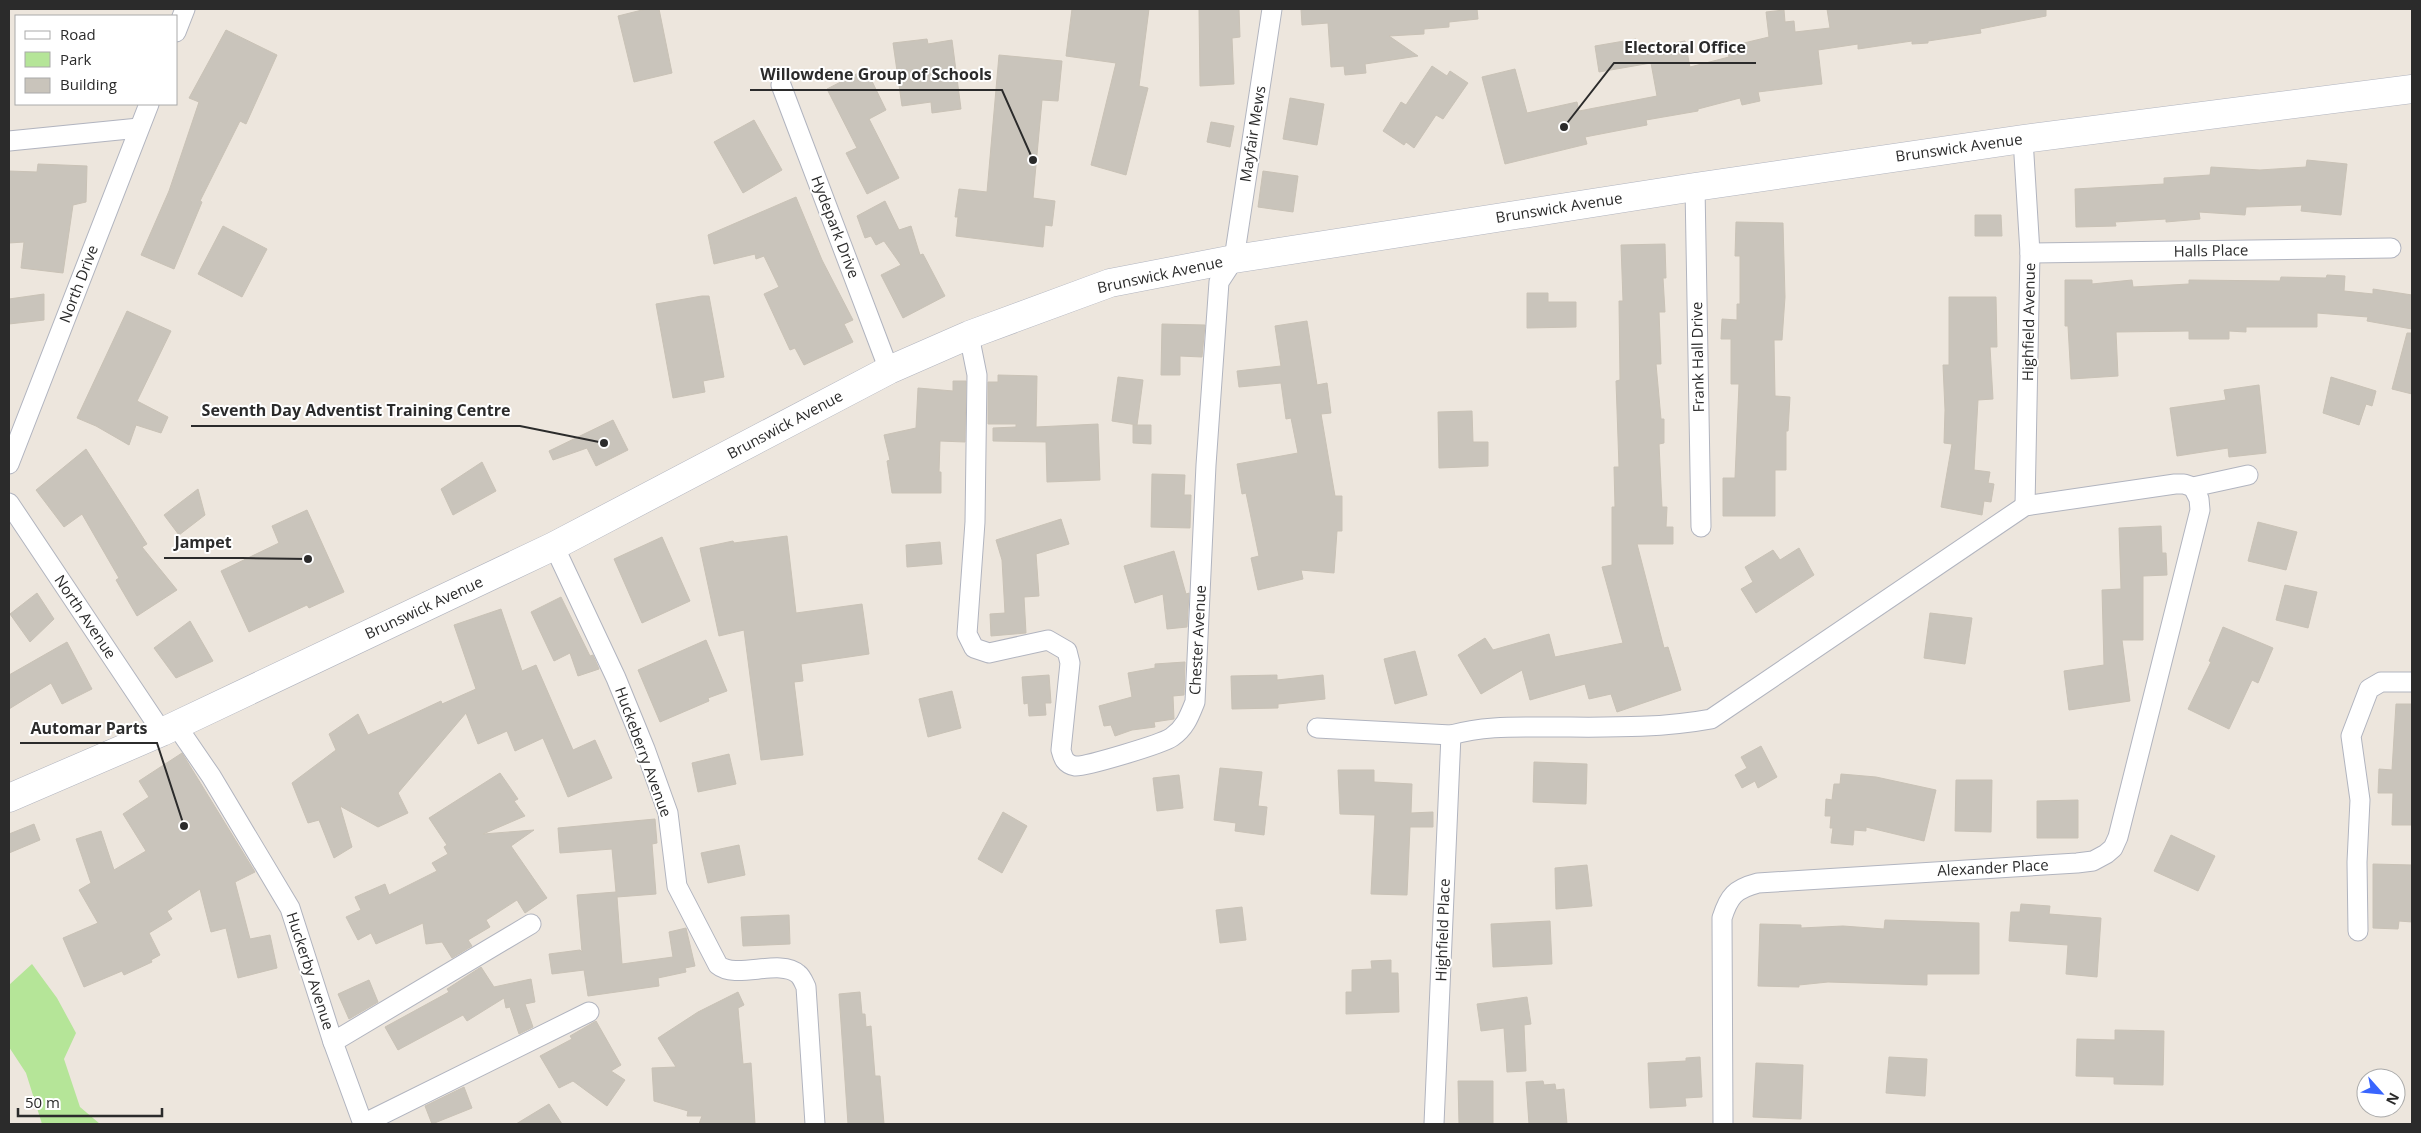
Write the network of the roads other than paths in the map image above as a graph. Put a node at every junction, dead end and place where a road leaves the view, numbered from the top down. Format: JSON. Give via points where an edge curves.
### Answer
{"nodes":[{"id":1,"x":185,"y":9,"type":"edge"},
{"id":2,"x":1272,"y":9,"type":"edge"},
{"id":3,"x":178,"y":27,"type":"edge"},
{"id":4,"x":780,"y":85,"type":"dead end"},
{"id":5,"x":2412,"y":89,"type":"edge"},
{"id":6,"x":149,"y":105,"type":"edge"},
{"id":7,"x":139,"y":128,"type":"junction"},
{"id":8,"x":2023,"y":139,"type":"junction"},
{"id":9,"x":9,"y":141,"type":"edge"},
{"id":10,"x":1695,"y":187,"type":"junction"},
{"id":11,"x":2391,"y":248,"type":"dead end"},
{"id":12,"x":2030,"y":253,"type":"junction"},
{"id":13,"x":1234,"y":259,"type":"junction"},
{"id":14,"x":969,"y":335,"type":"junction"},
{"id":15,"x":889,"y":370,"type":"junction"},
{"id":16,"x":9,"y":464,"type":"edge"},
{"id":17,"x":2248,"y":475,"type":"dead end"},
{"id":18,"x":2193,"y":488,"type":"junction"},
{"id":19,"x":9,"y":503,"type":"edge"},
{"id":20,"x":2026,"y":506,"type":"junction"},
{"id":21,"x":1701,"y":527,"type":"dead end"},
{"id":22,"x":554,"y":546,"type":"junction"},
{"id":23,"x":2412,"y":682,"type":"edge"},
{"id":24,"x":169,"y":728,"type":"junction"},
{"id":25,"x":1317,"y":728,"type":"dead end"},
{"id":26,"x":1451,"y":735,"type":"junction"},
{"id":27,"x":9,"y":798,"type":"edge"},
{"id":28,"x":531,"y":924,"type":"dead end"},
{"id":29,"x":2358,"y":931,"type":"dead end"},
{"id":30,"x":589,"y":1012,"type":"dead end"},
{"id":31,"x":333,"y":1042,"type":"junction"},
{"id":32,"x":363,"y":1124,"type":"edge"},
{"id":33,"x":815,"y":1124,"type":"edge"},
{"id":34,"x":1434,"y":1124,"type":"edge"},
{"id":35,"x":1723,"y":1124,"type":"edge"}],
"edges":[{"from":1,"to":3,"type":"street"},
{"from":2,"to":13,"type":"street","name":"Mayfair Mews"},
{"from":4,"to":15,"type":"street","name":"Hydepark Drive"},
{"from":5,"to":8,"type":"main road","name":"Brunswick Avenue"},
{"from":6,"to":7,"type":"street","name":"North Drive"},
{"from":7,"to":9,"type":"street"},
{"from":7,"to":16,"type":"street","name":"North Drive"},
{"from":8,"to":10,"type":"main road","name":"Brunswick Avenue"},
{"from":8,"to":12,"type":"street","name":"Highfield Avenue"},
{"from":10,"to":13,"type":"main road","name":"Brunswick Avenue"},
{"from":10,"to":21,"type":"street","name":"Frank Hall Drive"},
{"from":11,"to":12,"type":"street","name":"Halls Place"},
{"from":12,"to":20,"type":"street","name":"Highfield Avenue"},
{"from":13,"to":14,"type":"main road","name":"Brunswick Avenue","via":[[1110,283]]},
{"from":13,"to":14,"type":"street","name":"Chester Avenue","via":[[1219,282],[1206,465],[1195,702],[1187,724],[1171,738],[1084,766],[1069,764],[1063,759],[1061,750],[1070,663],[1067,650],[1048,640],[989,653],[974,648],[967,634],[975,522],[976,385]]},
{"from":14,"to":15,"type":"main road","name":"Brunswick Avenue"},
{"from":15,"to":22,"type":"main road","name":"Brunswick Avenue"},
{"from":17,"to":18,"type":"street"},
{"from":18,"to":20,"type":"street","via":[[2175,484]]},
{"from":18,"to":35,"type":"street","name":"Alexander Place","via":[[2200,510],[2130,795],[2113,848],[2093,862],[1879,874],[1741,887],[1727,902],[1722,918]]},
{"from":19,"to":24,"type":"street","name":"North Avenue"},
{"from":20,"to":26,"type":"street","via":[[1712,719],[1675,726],[1506,727],[1472,729]]},
{"from":22,"to":24,"type":"main road","name":"Brunswick Avenue"},
{"from":22,"to":33,"type":"street","name":"Huckeberry Avenue","via":[[616,678],[645,749],[668,813],[677,886],[718,965],[728,969],[790,968],[806,987]]},
{"from":23,"to":29,"type":"street","via":[[2381,682],[2369,689],[2351,736],[2360,800]]},
{"from":24,"to":27,"type":"main road","name":"Brunswick Avenue"},
{"from":24,"to":31,"type":"street","name":"Huckerby Avenue","via":[[211,776],[290,908]]},
{"from":25,"to":26,"type":"street"},
{"from":26,"to":34,"type":"street","name":"Highfield Place"},
{"from":28,"to":31,"type":"street"},
{"from":30,"to":32,"type":"street"},
{"from":31,"to":32,"type":"street","name":"Huckerby Avenue"}]}
